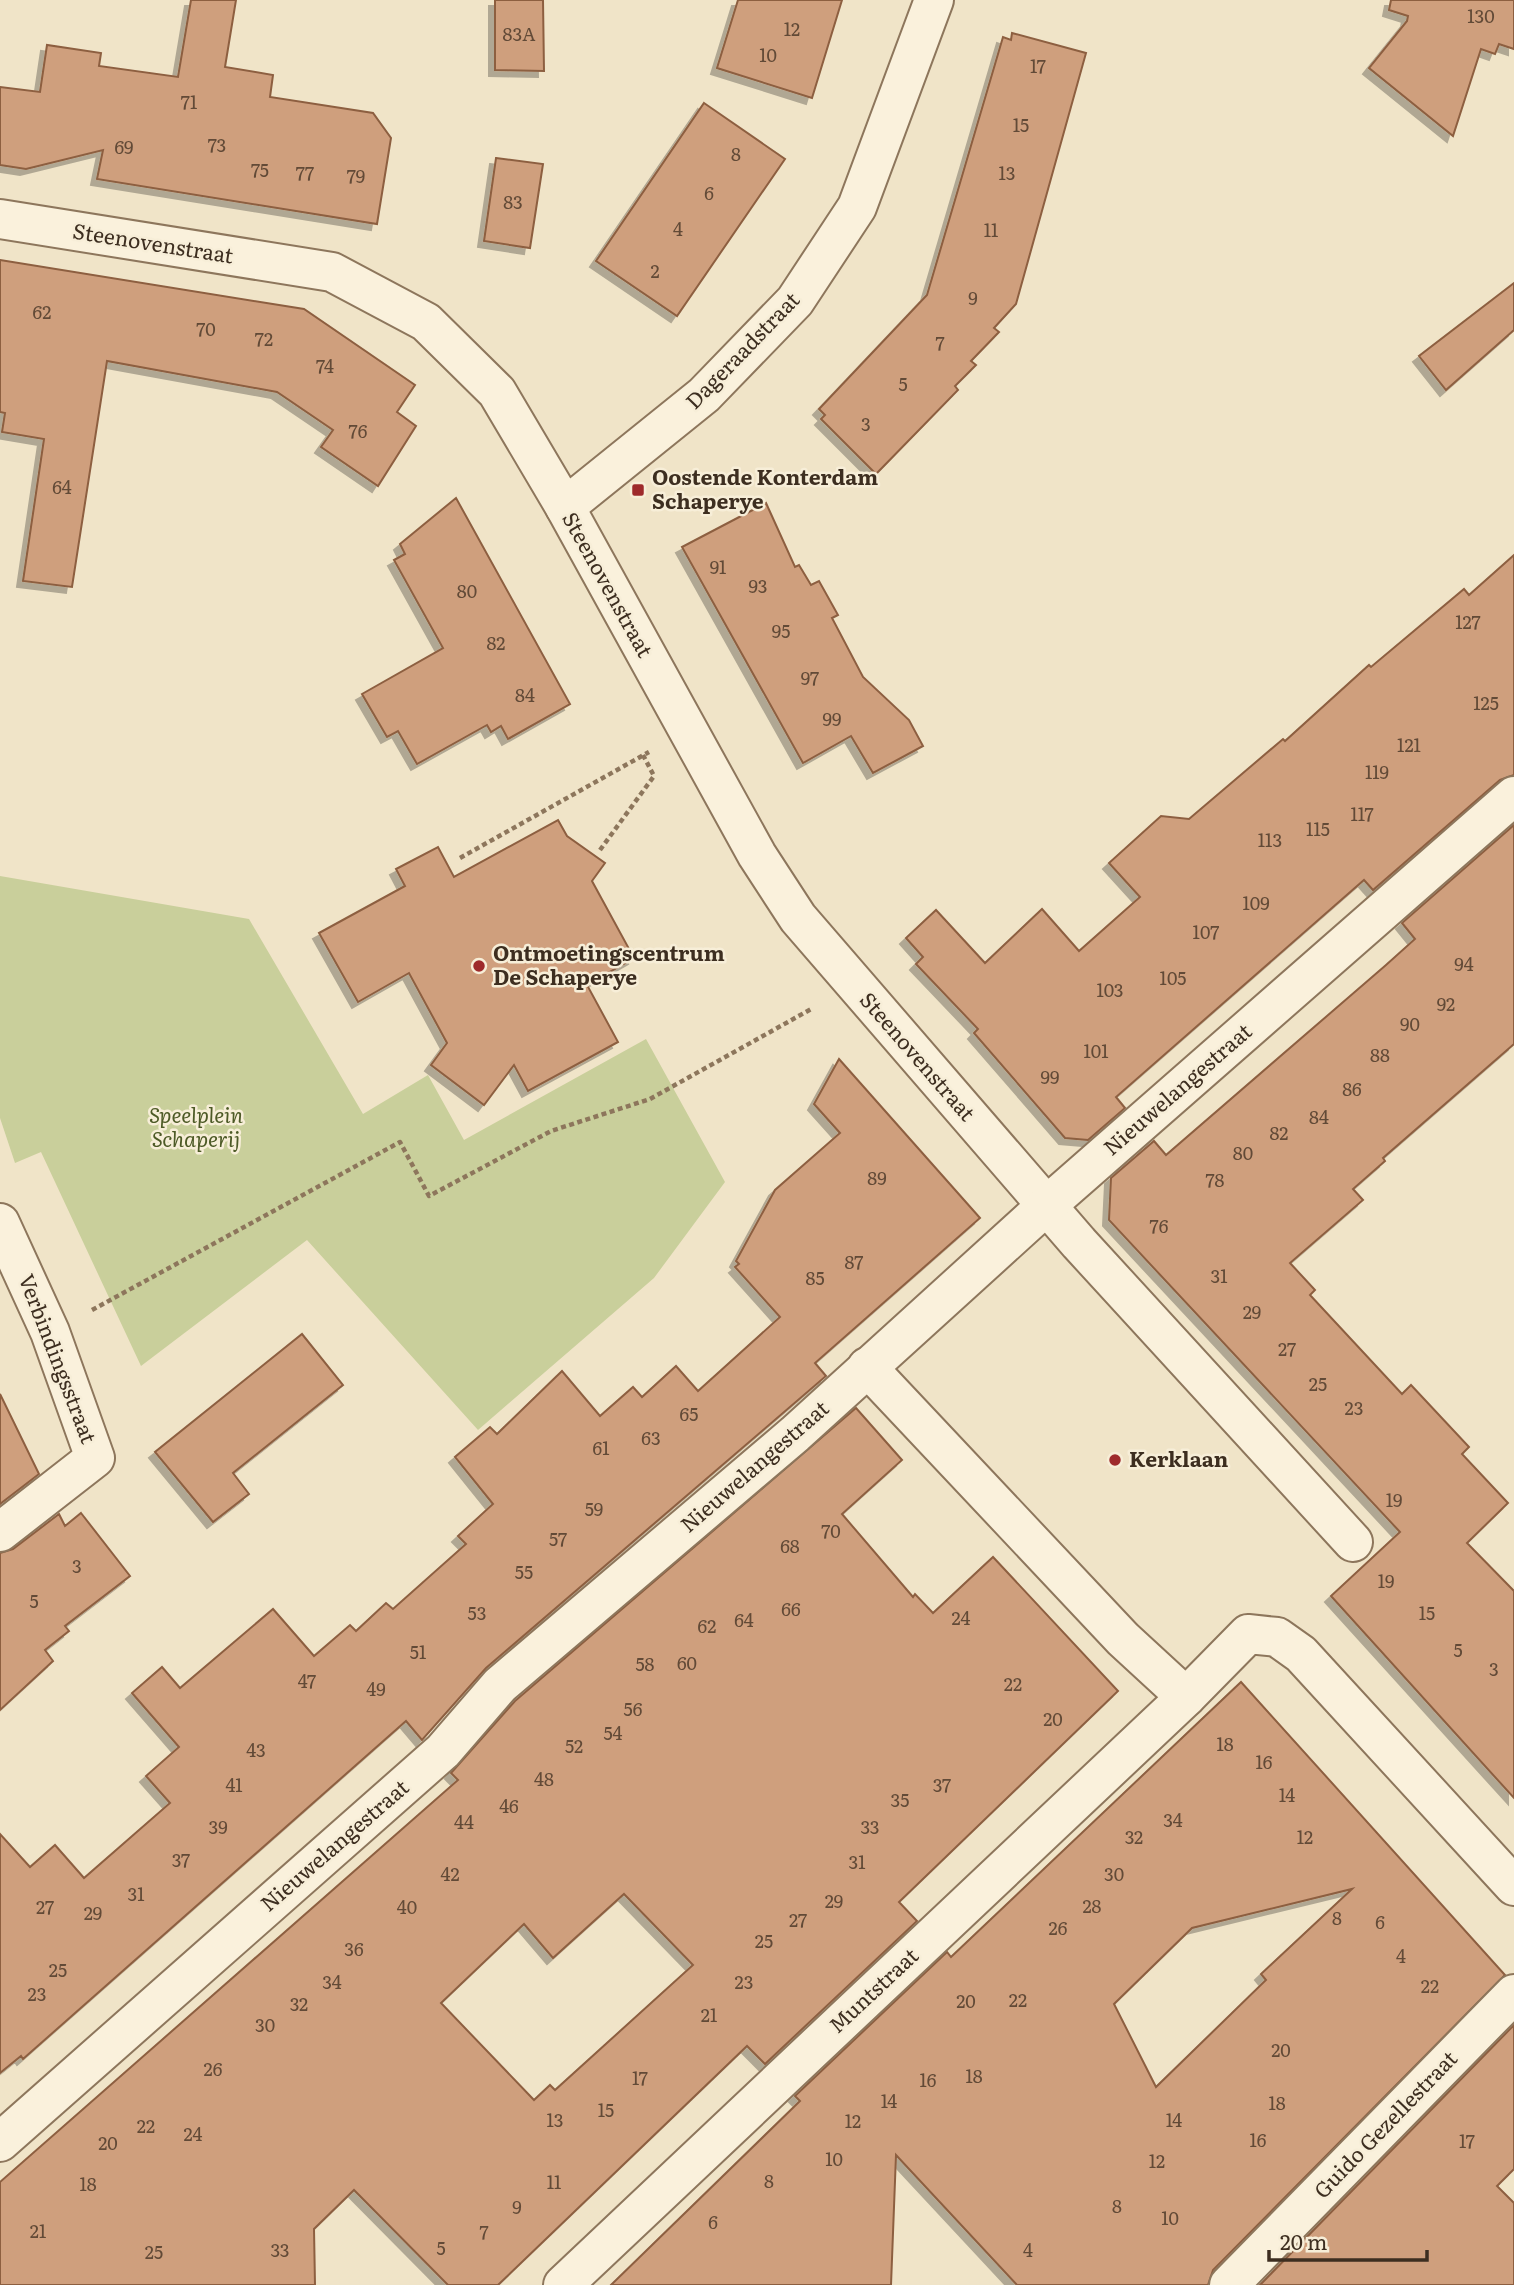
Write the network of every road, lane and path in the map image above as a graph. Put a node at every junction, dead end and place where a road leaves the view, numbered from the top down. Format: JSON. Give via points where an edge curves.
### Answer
{"nodes":[{"id":1,"x":934,"y":0,"type":"edge"},
{"id":2,"x":0,"y":219,"type":"edge"},
{"id":3,"x":565,"y":508,"type":"junction"},
{"id":4,"x":687,"y":730,"type":"junction"},
{"id":5,"x":643,"y":755,"type":"junction"},
{"id":6,"x":1514,"y":796,"type":"edge"},
{"id":7,"x":600,"y":850,"type":"dead end"},
{"id":8,"x":460,"y":858,"type":"dead end"},
{"id":9,"x":846,"y":975,"type":"junction"},
{"id":10,"x":1046,"y":1206,"type":"junction"},
{"id":11,"x":1,"y":1223,"type":"edge"},
{"id":12,"x":50,"y":1332,"type":"junction"},
{"id":13,"x":867,"y":1367,"type":"junction"},
{"id":14,"x":0,"y":1532,"type":"edge"},
{"id":15,"x":1353,"y":1542,"type":"dead end"},
{"id":16,"x":1186,"y":1697,"type":"junction"},
{"id":17,"x":1514,"y":1886,"type":"edge"},
{"id":18,"x":1514,"y":1994,"type":"edge"},
{"id":19,"x":0,"y":2142,"type":"edge"},
{"id":20,"x":563,"y":2285,"type":"edge"},
{"id":21,"x":1229,"y":2285,"type":"edge"}],
"edges":[{"from":1,"to":3,"type":"street","name":"Dageraadstraat","via":[[857,207],[795,301],[704,395]]},
{"from":2,"to":3,"type":"street","name":"Steenovenstraat","via":[[332,272],[426,322],[497,392]]},
{"from":3,"to":4,"type":"street","name":"Steenovenstraat"},
{"from":4,"to":5,"type":"path"},
{"from":4,"to":9,"type":"street","name":"Steenovenstraat","via":[[757,855],[798,918]]},
{"from":5,"to":7,"type":"path","via":[[654,776]]},
{"from":5,"to":8,"type":"path"},
{"from":6,"to":10,"type":"street","name":"Nieuwelangestraat"},
{"from":9,"to":10,"type":"street","name":"Steenovenstraat"},
{"from":9,"to":12,"type":"path","via":[[807,1013],[650,1099],[551,1131],[429,1196],[400,1142]]},
{"from":10,"to":13,"type":"street","name":"Nieuwelangestraat"},
{"from":10,"to":15,"type":"street"},
{"from":11,"to":12,"type":"street","name":"Verbindingsstraat"},
{"from":12,"to":14,"type":"street","name":"Verbindingsstraat","via":[[95,1458]]},
{"from":13,"to":16,"type":"street","via":[[1123,1639]]},
{"from":13,"to":19,"type":"street","name":"Nieuwelangestraat","via":[[500,1685],[443,1751]]},
{"from":16,"to":17,"type":"street","via":[[1248,1634],[1277,1637],[1301,1654]]},
{"from":16,"to":20,"type":"street","name":"Muntstraat"},
{"from":18,"to":21,"type":"street","name":"Guido Gezellestraat"}]}
